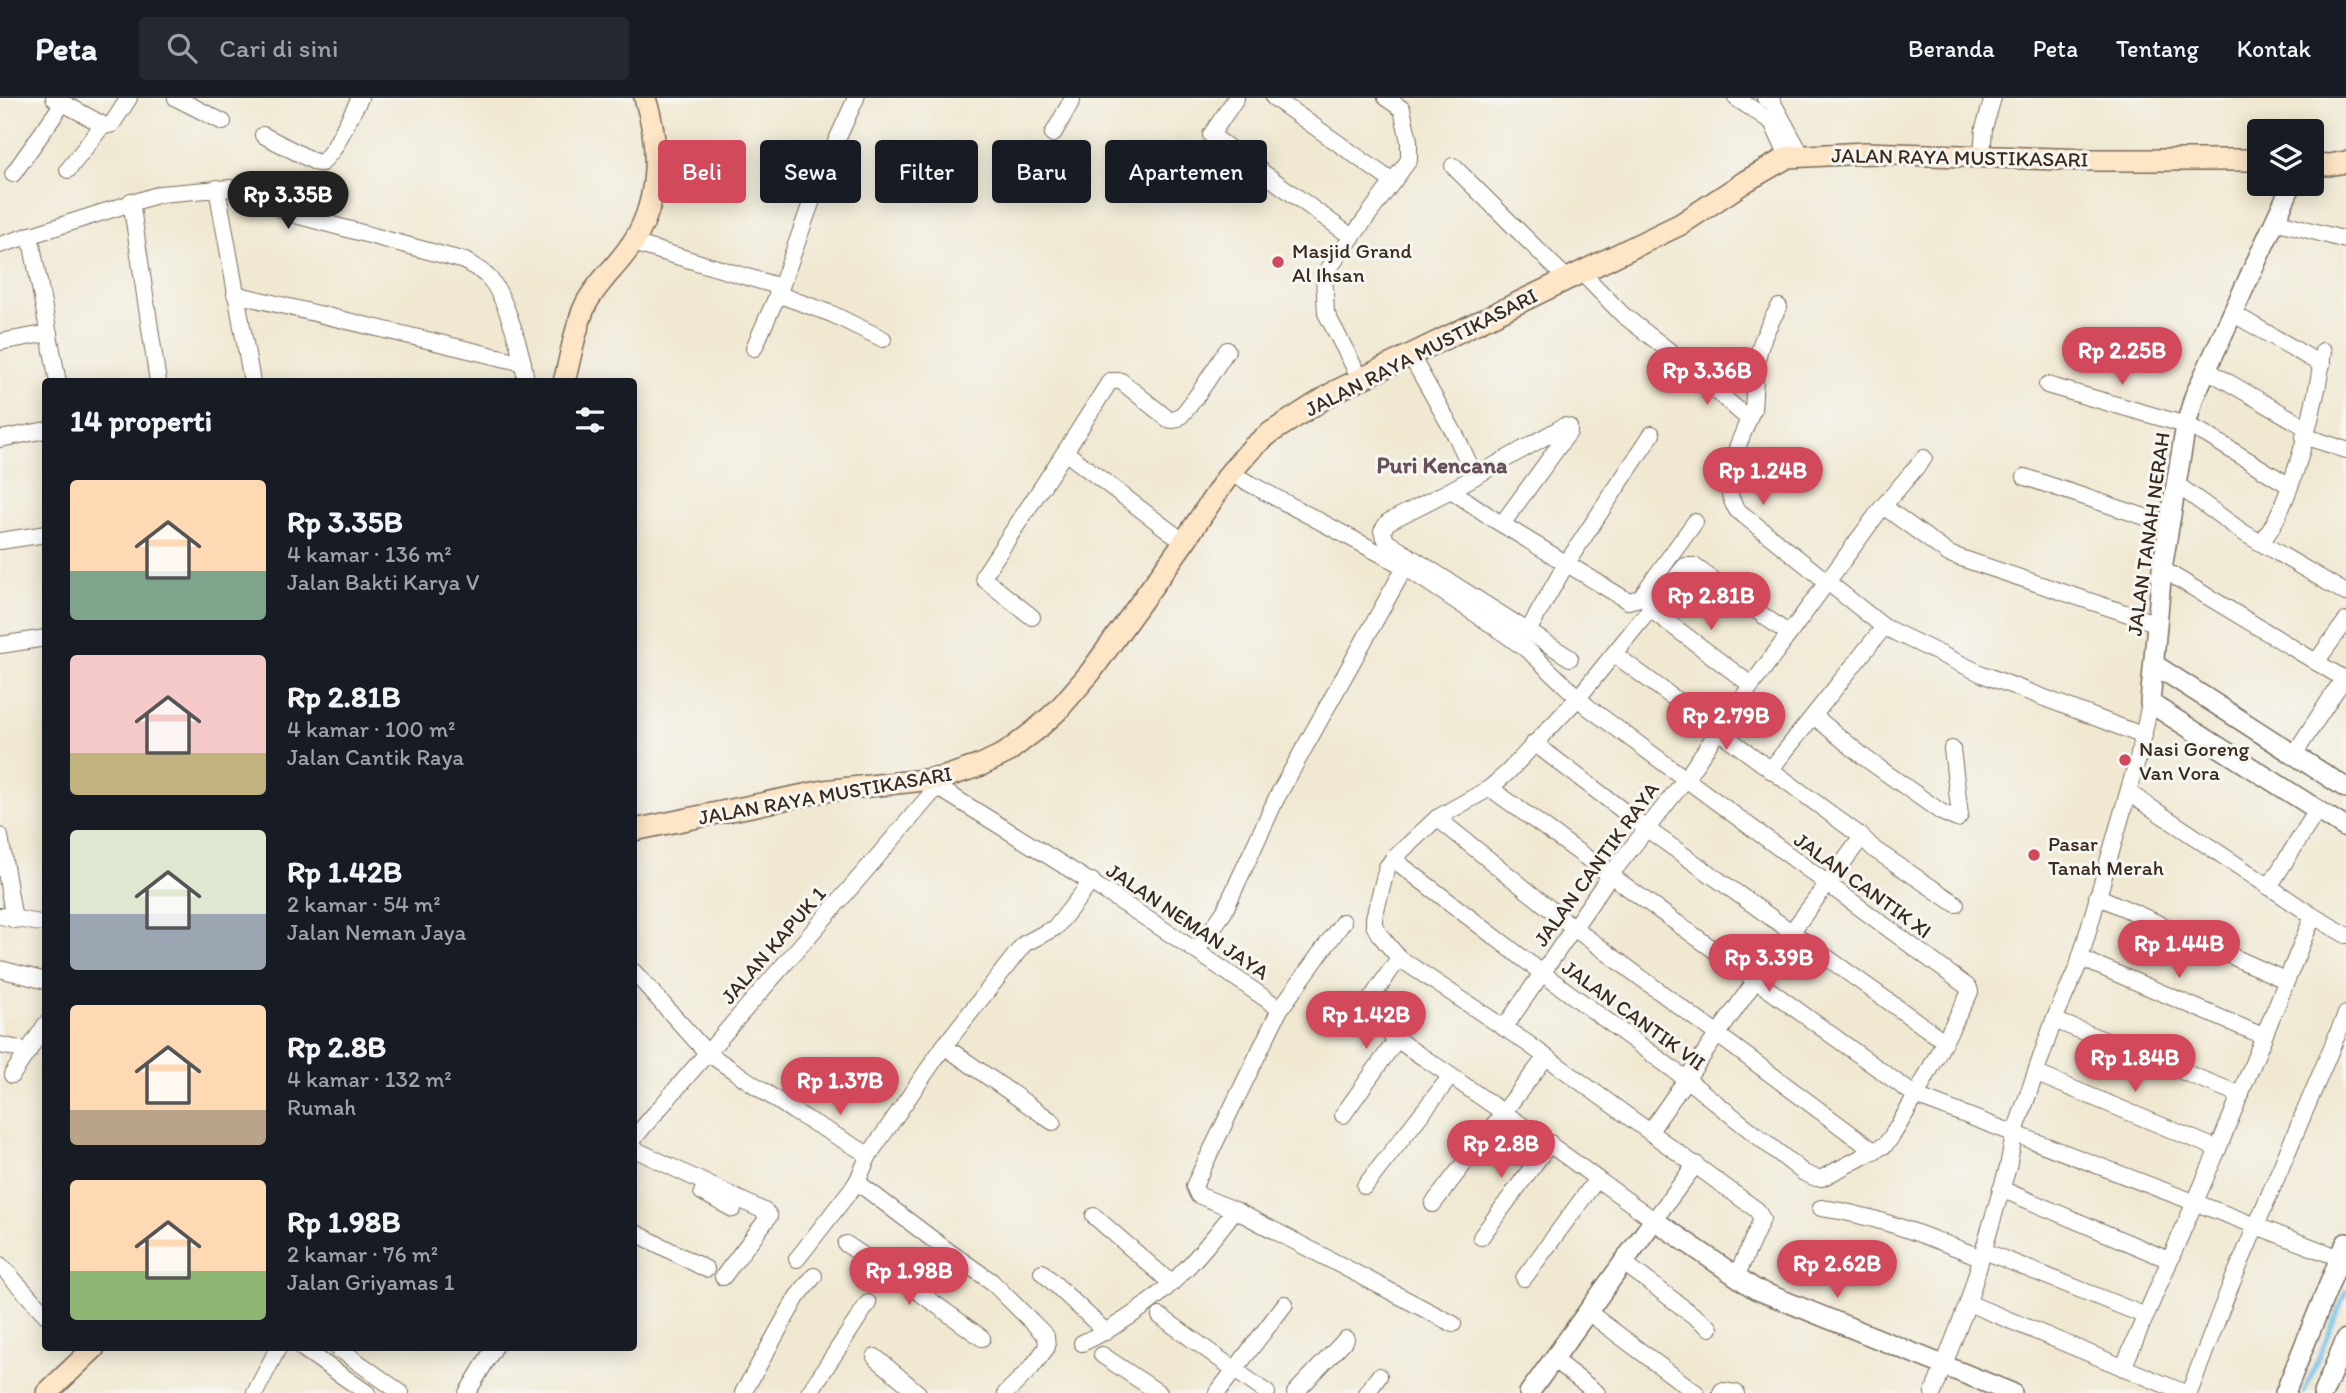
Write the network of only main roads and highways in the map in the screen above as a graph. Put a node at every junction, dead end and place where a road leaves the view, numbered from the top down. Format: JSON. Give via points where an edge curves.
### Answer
{"nodes":[{"id":1,"x":645,"y":98,"type":"edge"},
{"id":2,"x":2247,"y":160,"type":"edge"},
{"id":3,"x":2346,"y":162,"type":"edge"},
{"id":4,"x":2324,"y":165,"type":"edge"},
{"id":5,"x":565,"y":378,"type":"edge"},
{"id":6,"x":637,"y":829,"type":"edge"},
{"id":7,"x":90,"y":1351,"type":"edge"},
{"id":8,"x":47,"y":1393,"type":"edge"}],
"edges":[{"from":1,"to":5,"type":"main road","via":[[654,145],[653,191],[633,243],[586,304]]},
{"from":2,"to":6,"type":"main road","name":"JALAN RAYA MUSTIKASARI","via":[[1865,153],[1794,156],[1745,181],[1681,224],[1336,391],[1270,433],[1230,473],[1090,673],[1058,710],[1006,753],[939,783],[824,791]]},
{"from":3,"to":4,"type":"main road"},
{"from":7,"to":8,"type":"main road"}]}
